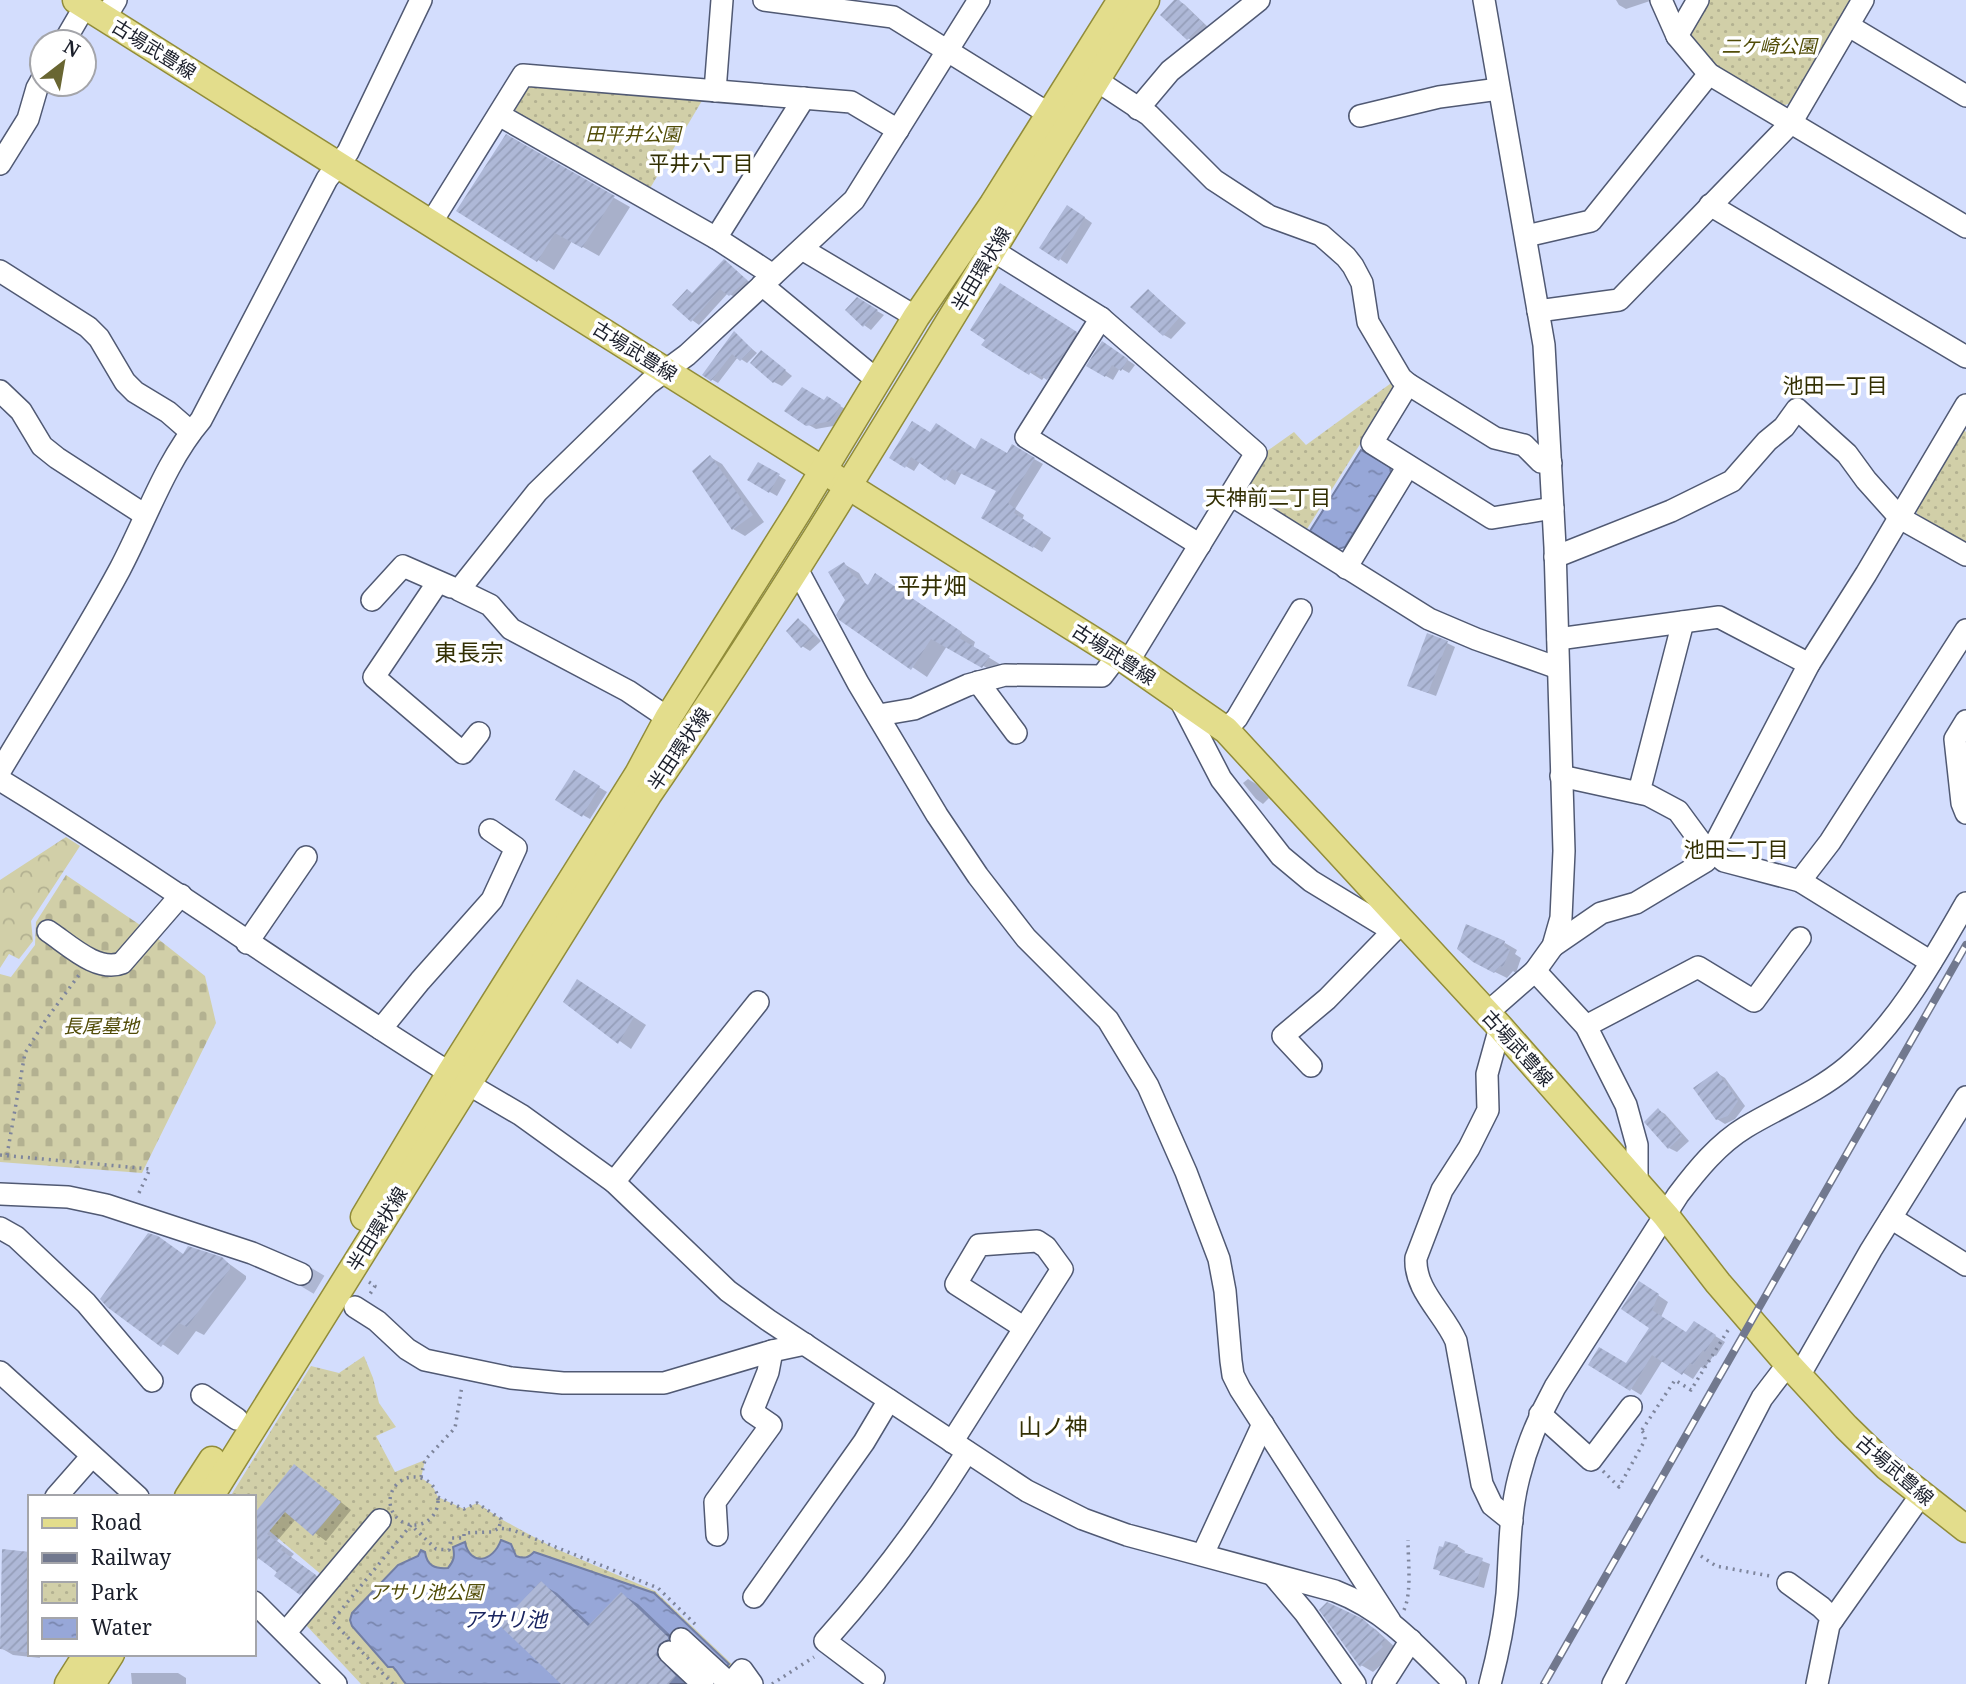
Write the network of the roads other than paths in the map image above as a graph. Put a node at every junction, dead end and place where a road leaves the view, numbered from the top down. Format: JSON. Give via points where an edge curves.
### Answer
{"nodes":[{"id":1,"x":421,"y":0,"type":"edge"},
{"id":2,"x":722,"y":0,"type":"edge"},
{"id":3,"x":764,"y":0,"type":"edge"},
{"id":4,"x":979,"y":0,"type":"edge"},
{"id":5,"x":1121,"y":0,"type":"edge"},
{"id":6,"x":1146,"y":0,"type":"edge"},
{"id":7,"x":1259,"y":0,"type":"edge"},
{"id":8,"x":1484,"y":0,"type":"edge"},
{"id":9,"x":1661,"y":0,"type":"edge"},
{"id":10,"x":1698,"y":0,"type":"edge"},
{"id":11,"x":1863,"y":0,"type":"edge"},
{"id":12,"x":811,"y":3,"type":"edge"},
{"id":13,"x":95,"y":6,"type":"edge"},
{"id":14,"x":1849,"y":26,"type":"junction"},
{"id":15,"x":76,"y":28,"type":"edge"},
{"id":16,"x":1678,"y":36,"type":"junction"},
{"id":17,"x":948,"y":50,"type":"junction"},
{"id":18,"x":1709,"y":74,"type":"junction"},
{"id":19,"x":1096,"y":80,"type":"junction"},
{"id":20,"x":1499,"y":89,"type":"junction"},
{"id":21,"x":715,"y":91,"type":"junction"},
{"id":22,"x":1966,"y":96,"type":"edge"},
{"id":23,"x":34,"y":98,"type":"edge"},
{"id":24,"x":804,"y":98,"type":"junction"},
{"id":25,"x":1138,"y":109,"type":"junction"},
{"id":26,"x":1049,"y":114,"type":"junction"},
{"id":27,"x":499,"y":115,"type":"junction"},
{"id":28,"x":1360,"y":116,"type":"dead end"},
{"id":29,"x":1791,"y":123,"type":"junction"},
{"id":30,"x":898,"y":130,"type":"junction"},
{"id":31,"x":2,"y":157,"type":"edge"},
{"id":32,"x":338,"y":165,"type":"junction"},
{"id":33,"x":1710,"y":205,"type":"junction"},
{"id":34,"x":431,"y":223,"type":"junction"},
{"id":35,"x":1966,"y":227,"type":"edge"},
{"id":36,"x":1526,"y":236,"type":"junction"},
{"id":37,"x":716,"y":238,"type":"junction"},
{"id":38,"x":802,"y":249,"type":"junction"},
{"id":39,"x":992,"y":250,"type":"junction"},
{"id":40,"x":0,"y":271,"type":"edge"},
{"id":41,"x":768,"y":280,"type":"junction"},
{"id":42,"x":1538,"y":311,"type":"junction"},
{"id":43,"x":916,"y":317,"type":"junction"},
{"id":44,"x":1101,"y":318,"type":"junction"},
{"id":45,"x":1966,"y":357,"type":"edge"},
{"id":46,"x":667,"y":370,"type":"junction"},
{"id":47,"x":877,"y":380,"type":"junction"},
{"id":48,"x":1408,"y":384,"type":"junction"},
{"id":49,"x":0,"y":391,"type":"edge"},
{"id":50,"x":1966,"y":405,"type":"edge"},
{"id":51,"x":191,"y":432,"type":"junction"},
{"id":52,"x":1551,"y":463,"type":"junction"},
{"id":53,"x":1408,"y":466,"type":"junction"},
{"id":54,"x":823,"y":470,"type":"junction"},
{"id":55,"x":848,"y":485,"type":"junction"},
{"id":56,"x":1231,"y":495,"type":"junction"},
{"id":57,"x":1553,"y":508,"type":"junction"},
{"id":58,"x":145,"y":515,"type":"junction"},
{"id":59,"x":1900,"y":517,"type":"junction"},
{"id":60,"x":1199,"y":545,"type":"junction"},
{"id":61,"x":1966,"y":555,"type":"edge"},
{"id":62,"x":1555,"y":557,"type":"junction"},
{"id":63,"x":1346,"y":568,"type":"junction"},
{"id":64,"x":797,"y":569,"type":"junction"},
{"id":65,"x":439,"y":582,"type":"junction"},
{"id":66,"x":459,"y":590,"type":"junction"},
{"id":67,"x":372,"y":600,"type":"dead end"},
{"id":68,"x":1301,"y":610,"type":"dead end"},
{"id":69,"x":1683,"y":622,"type":"junction"},
{"id":70,"x":1966,"y":630,"type":"edge"},
{"id":71,"x":1558,"y":639,"type":"junction"},
{"id":72,"x":1123,"y":659,"type":"junction"},
{"id":73,"x":1957,"y":663,"type":"edge"},
{"id":74,"x":1809,"y":664,"type":"junction"},
{"id":75,"x":1558,"y":668,"type":"junction"},
{"id":76,"x":978,"y":682,"type":"junction"},
{"id":77,"x":1179,"y":696,"type":"junction"},
{"id":78,"x":879,"y":715,"type":"junction"},
{"id":79,"x":668,"y":718,"type":"junction"},
{"id":80,"x":1966,"y":721,"type":"edge"},
{"id":81,"x":1226,"y":730,"type":"junction"},
{"id":82,"x":479,"y":733,"type":"dead end"},
{"id":83,"x":1016,"y":733,"type":"dead end"},
{"id":84,"x":0,"y":771,"type":"edge"},
{"id":85,"x":1561,"y":776,"type":"junction"},
{"id":86,"x":0,"y":780,"type":"edge"},
{"id":87,"x":1639,"y":792,"type":"junction"},
{"id":88,"x":1966,"y":813,"type":"edge"},
{"id":89,"x":490,"y":830,"type":"dead end"},
{"id":90,"x":1712,"y":851,"type":"junction"},
{"id":91,"x":306,"y":857,"type":"dead end"},
{"id":92,"x":1800,"y":881,"type":"junction"},
{"id":93,"x":181,"y":895,"type":"junction"},
{"id":94,"x":1966,"y":903,"type":"edge"},
{"id":95,"x":1398,"y":926,"type":"junction"},
{"id":96,"x":48,"y":931,"type":"dead end"},
{"id":97,"x":1800,"y":938,"type":"dead end"},
{"id":98,"x":247,"y":943,"type":"junction"},
{"id":99,"x":1553,"y":946,"type":"junction"},
{"id":100,"x":1931,"y":962,"type":"junction"},
{"id":101,"x":1535,"y":971,"type":"junction"},
{"id":102,"x":758,"y":1002,"type":"dead end"},
{"id":103,"x":1493,"y":1020,"type":"junction"},
{"id":104,"x":1586,"y":1026,"type":"junction"},
{"id":105,"x":381,"y":1029,"type":"junction"},
{"id":106,"x":1311,"y":1066,"type":"dead end"},
{"id":107,"x":459,"y":1079,"type":"junction"},
{"id":108,"x":1966,"y":1097,"type":"edge"},
{"id":109,"x":614,"y":1182,"type":"junction"},
{"id":110,"x":1637,"y":1183,"type":"junction"},
{"id":111,"x":0,"y":1194,"type":"edge"},
{"id":112,"x":1666,"y":1216,"type":"junction"},
{"id":113,"x":1891,"y":1218,"type":"junction"},
{"id":114,"x":0,"y":1228,"type":"edge"},
{"id":115,"x":1962,"y":1256,"type":"edge"},
{"id":116,"x":302,"y":1274,"type":"tunnel mouth"},
{"id":117,"x":355,"y":1307,"type":"tunnel mouth"},
{"id":118,"x":1023,"y":1327,"type":"junction"},
{"id":119,"x":805,"y":1344,"type":"junction"},
{"id":120,"x":772,"y":1351,"type":"junction"},
{"id":121,"x":1793,"y":1370,"type":"junction"},
{"id":122,"x":0,"y":1372,"type":"edge"},
{"id":123,"x":152,"y":1381,"type":"dead end"},
{"id":124,"x":202,"y":1395,"type":"dead end"},
{"id":125,"x":889,"y":1399,"type":"junction"},
{"id":126,"x":1540,"y":1414,"type":"junction"},
{"id":127,"x":1633,"y":1415,"type":"road end"},
{"id":128,"x":237,"y":1419,"type":"junction"},
{"id":129,"x":1263,"y":1424,"type":"junction"},
{"id":130,"x":959,"y":1447,"type":"junction"},
{"id":131,"x":92,"y":1456,"type":"junction"},
{"id":132,"x":58,"y":1495,"type":"edge"},
{"id":133,"x":136,"y":1495,"type":"edge"},
{"id":134,"x":189,"y":1495,"type":"edge"},
{"id":135,"x":211,"y":1495,"type":"edge"},
{"id":136,"x":1921,"y":1495,"type":"junction"},
{"id":137,"x":380,"y":1520,"type":"dead end"},
{"id":138,"x":1512,"y":1521,"type":"junction"},
{"id":139,"x":1966,"y":1529,"type":"edge"},
{"id":140,"x":717,"y":1535,"type":"dead end"},
{"id":141,"x":1203,"y":1555,"type":"junction"},
{"id":142,"x":1273,"y":1575,"type":"junction"},
{"id":143,"x":1788,"y":1583,"type":"road end"},
{"id":144,"x":754,"y":1597,"type":"dead end"},
{"id":145,"x":256,"y":1604,"type":"edge"},
{"id":146,"x":1832,"y":1619,"type":"junction"},
{"id":147,"x":1390,"y":1620,"type":"junction"},
{"id":148,"x":286,"y":1632,"type":"junction"},
{"id":149,"x":682,"y":1638,"type":"road end"},
{"id":150,"x":1411,"y":1640,"type":"junction"},
{"id":151,"x":86,"y":1656,"type":"edge"},
{"id":152,"x":110,"y":1656,"type":"edge"},
{"id":153,"x":693,"y":1674,"type":"edge"},
{"id":154,"x":873,"y":1678,"type":"dead end"},
{"id":155,"x":68,"y":1684,"type":"edge"},
{"id":156,"x":92,"y":1684,"type":"edge"},
{"id":157,"x":336,"y":1684,"type":"edge"},
{"id":158,"x":730,"y":1684,"type":"edge"},
{"id":159,"x":752,"y":1684,"type":"edge"},
{"id":160,"x":1355,"y":1684,"type":"edge"},
{"id":161,"x":1383,"y":1684,"type":"edge"},
{"id":162,"x":1455,"y":1684,"type":"edge"},
{"id":163,"x":1490,"y":1684,"type":"edge"},
{"id":164,"x":1614,"y":1684,"type":"edge"},
{"id":165,"x":1817,"y":1684,"type":"edge"}],
"edges":[{"from":1,"to":32,"type":"street"},
{"from":2,"to":21,"type":"street"},
{"from":3,"to":12,"type":"street"},
{"from":4,"to":17,"type":"street"},
{"from":5,"to":26,"type":"main road","name":"半田環状線"},
{"from":6,"to":19,"type":"main road","name":"半田環状線"},
{"from":7,"to":25,"type":"street","via":[[1170,71]]},
{"from":8,"to":20,"type":"street"},
{"from":9,"to":16,"type":"street"},
{"from":10,"to":16,"type":"street"},
{"from":11,"to":14,"type":"street"},
{"from":12,"to":17,"type":"street","via":[[893,17]]},
{"from":13,"to":15,"type":"street"},
{"from":13,"to":32,"type":"main road","name":"古場武豊線"},
{"from":14,"to":22,"type":"street"},
{"from":14,"to":29,"type":"street"},
{"from":16,"to":18,"type":"street"},
{"from":17,"to":26,"type":"street"},
{"from":17,"to":30,"type":"street"},
{"from":18,"to":29,"type":"street"},
{"from":18,"to":36,"type":"street","via":[[1591,221]]},
{"from":19,"to":25,"type":"street"},
{"from":19,"to":39,"type":"main road","name":"半田環状線"},
{"from":20,"to":28,"type":"street","via":[[1380,100]]},
{"from":20,"to":36,"type":"street"},
{"from":21,"to":24,"type":"street"},
{"from":21,"to":27,"type":"street","via":[[523,75]]},
{"from":23,"to":31,"type":"street","via":[[29,119]]},
{"from":24,"to":30,"type":"street","via":[[851,102]]},
{"from":24,"to":37,"type":"street"},
{"from":25,"to":48,"type":"street","via":[[1214,180],[1269,216],[1321,235],[1346,257],[1362,283],[1368,322]]},
{"from":26,"to":43,"type":"main road","name":"半田環状線"},
{"from":27,"to":34,"type":"street"},
{"from":27,"to":37,"type":"street"},
{"from":29,"to":33,"type":"street"},
{"from":29,"to":35,"type":"street"},
{"from":30,"to":38,"type":"street","via":[[854,200]]},
{"from":32,"to":34,"type":"main road","name":"古場武豊線"},
{"from":32,"to":51,"type":"street"},
{"from":33,"to":42,"type":"street","via":[[1619,300]]},
{"from":33,"to":45,"type":"street"},
{"from":34,"to":46,"type":"main road","name":"古場武豊線"},
{"from":36,"to":42,"type":"street"},
{"from":37,"to":41,"type":"street"},
{"from":38,"to":41,"type":"street"},
{"from":38,"to":43,"type":"street"},
{"from":39,"to":44,"type":"street"},
{"from":39,"to":55,"type":"main road","name":"半田環状線"},
{"from":40,"to":51,"type":"street","via":[[88,327],[125,382]]},
{"from":41,"to":46,"type":"street"},
{"from":41,"to":47,"type":"street"},
{"from":42,"to":52,"type":"street"},
{"from":43,"to":47,"type":"main road","name":"半田環状線"},
{"from":44,"to":56,"type":"street","via":[[1256,453]]},
{"from":44,"to":60,"type":"street","via":[[1026,437]]},
{"from":46,"to":54,"type":"main road","name":"古場武豊線"},
{"from":46,"to":66,"type":"street","via":[[537,492]]},
{"from":47,"to":54,"type":"main road","name":"半田環状線"},
{"from":48,"to":52,"type":"street","via":[[1495,438],[1524,445],[1541,462]]},
{"from":48,"to":53,"type":"street","via":[[1372,443]]},
{"from":49,"to":58,"type":"street","via":[[21,411],[42,446]]},
{"from":50,"to":59,"type":"street"},
{"from":51,"to":58,"type":"street"},
{"from":52,"to":57,"type":"street"},
{"from":53,"to":57,"type":"street","via":[[1492,518]]},
{"from":53,"to":63,"type":"street"},
{"from":54,"to":55,"type":"main road","name":"古場武豊線"},
{"from":54,"to":79,"type":"main road","name":"半田環状線"},
{"from":55,"to":64,"type":"main road","name":"半田環状線"},
{"from":55,"to":72,"type":"main road","name":"古場武豊線"},
{"from":56,"to":60,"type":"street"},
{"from":56,"to":63,"type":"street"},
{"from":57,"to":62,"type":"street"},
{"from":58,"to":84,"type":"street","via":[[121,567]]},
{"from":59,"to":61,"type":"street"},
{"from":59,"to":62,"type":"street","via":[[1847,454],[1797,409],[1732,481]]},
{"from":59,"to":74,"type":"street"},
{"from":60,"to":72,"type":"street"},
{"from":62,"to":71,"type":"street"},
{"from":63,"to":75,"type":"street","via":[[1429,619]]},
{"from":64,"to":78,"type":"street"},
{"from":64,"to":107,"type":"main road","name":"半田環状線"},
{"from":65,"to":66,"type":"street"},
{"from":65,"to":67,"type":"street","via":[[403,566]]},
{"from":65,"to":82,"type":"street","via":[[374,677],[463,753]]},
{"from":66,"to":79,"type":"street","via":[[490,605],[511,629],[628,691]]},
{"from":68,"to":81,"type":"street"},
{"from":69,"to":71,"type":"street"},
{"from":69,"to":74,"type":"street","via":[[1719,617]]},
{"from":69,"to":87,"type":"street"},
{"from":70,"to":73,"type":"street"},
{"from":71,"to":75,"type":"street"},
{"from":72,"to":76,"type":"street","via":[[1102,676],[1022,673]]},
{"from":72,"to":77,"type":"main road","name":"古場武豊線"},
{"from":73,"to":92,"type":"street"},
{"from":74,"to":90,"type":"street"},
{"from":75,"to":85,"type":"street"},
{"from":76,"to":78,"type":"street","via":[[914,709]]},
{"from":76,"to":83,"type":"street"},
{"from":77,"to":81,"type":"main road","name":"古場武豊線"},
{"from":77,"to":95,"type":"street","via":[[1222,779],[1281,856],[1311,881]]},
{"from":78,"to":129,"type":"street","via":[[978,876],[1026,938],[1108,1020],[1148,1086],[1219,1259],[1234,1375]]},
{"from":79,"to":107,"type":"main road","name":"半田環状線"},
{"from":80,"to":88,"type":"street","via":[[1955,739]]},
{"from":81,"to":95,"type":"main road","name":"古場武豊線"},
{"from":85,"to":87,"type":"street"},
{"from":85,"to":99,"type":"street","via":[[1561,918]]},
{"from":86,"to":93,"type":"street"},
{"from":87,"to":90,"type":"street","via":[[1678,811]]},
{"from":89,"to":105,"type":"street","via":[[516,848],[492,900]]},
{"from":90,"to":92,"type":"street","via":[[1724,861]]},
{"from":90,"to":99,"type":"street","via":[[1706,861],[1670,884],[1636,903],[1601,914]]},
{"from":91,"to":98,"type":"street"},
{"from":92,"to":100,"type":"street"},
{"from":93,"to":96,"type":"street","via":[[122,963],[107,966]]},
{"from":93,"to":98,"type":"street"},
{"from":94,"to":100,"type":"street"},
{"from":95,"to":103,"type":"main road","name":"古場武豊線"},
{"from":95,"to":106,"type":"street","via":[[1327,999],[1283,1036]]},
{"from":97,"to":104,"type":"street","via":[[1754,1002],[1698,967]]},
{"from":98,"to":105,"type":"street"},
{"from":99,"to":101,"type":"street"},
{"from":100,"to":112,"type":"street","via":[[1871,1044],[1824,1084],[1720,1147],[1697,1170]]},
{"from":101,"to":103,"type":"street"},
{"from":101,"to":104,"type":"street"},
{"from":102,"to":109,"type":"street"},
{"from":103,"to":110,"type":"main road","name":"古場武豊線"},
{"from":103,"to":138,"type":"street","via":[[1488,1110],[1441,1190],[1415,1270],[1456,1340],[1482,1484],[1492,1505]]},
{"from":104,"to":110,"type":"street","via":[[1626,1105],[1637,1145]]},
{"from":105,"to":107,"type":"street"},
{"from":107,"to":109,"type":"street","via":[[521,1115]]},
{"from":107,"to":128,"type":"main road","name":"半田環状線"},
{"from":107,"to":135,"type":"main road","name":"半田環状線"},
{"from":108,"to":113,"type":"street"},
{"from":109,"to":119,"type":"street","via":[[728,1291]]},
{"from":110,"to":112,"type":"main road","name":"古場武豊線"},
{"from":111,"to":116,"type":"street","via":[[68,1197],[130,1212]]},
{"from":112,"to":121,"type":"main road","name":"古場武豊線"},
{"from":112,"to":126,"type":"street","via":[[1588,1332]]},
{"from":113,"to":115,"type":"street"},
{"from":113,"to":121,"type":"street"},
{"from":114,"to":123,"type":"street","via":[[16,1237],[86,1303]]},
{"from":117,"to":120,"type":"street","via":[[425,1360],[511,1378],[664,1383]]},
{"from":118,"to":118,"type":"street","via":[[956,1284],[979,1245],[1037,1241],[1062,1269]]},
{"from":118,"to":130,"type":"street"},
{"from":119,"to":120,"type":"street"},
{"from":119,"to":125,"type":"street"},
{"from":120,"to":140,"type":"street","via":[[752,1412],[771,1425],[715,1502]]},
{"from":121,"to":136,"type":"main road","name":"古場武豊線","via":[[1846,1427]]},
{"from":121,"to":164,"type":"street","via":[[1762,1398]]},
{"from":122,"to":131,"type":"street"},
{"from":124,"to":128,"type":"street"},
{"from":125,"to":130,"type":"street"},
{"from":125,"to":144,"type":"street"},
{"from":126,"to":127,"type":"street","via":[[1591,1460]]},
{"from":126,"to":138,"type":"street","via":[[1518,1479]]},
{"from":128,"to":134,"type":"main road","name":"半田環状線"},
{"from":129,"to":141,"type":"street"},
{"from":129,"to":147,"type":"street"},
{"from":130,"to":141,"type":"street","via":[[1083,1520]]},
{"from":130,"to":154,"type":"street","via":[[924,1518],[825,1641]]},
{"from":131,"to":132,"type":"street"},
{"from":131,"to":133,"type":"street"},
{"from":136,"to":139,"type":"main road","name":"古場武豊線"},
{"from":136,"to":146,"type":"street"},
{"from":137,"to":148,"type":"street"},
{"from":138,"to":163,"type":"street","via":[[1500,1644]]},
{"from":141,"to":142,"type":"street"},
{"from":142,"to":147,"type":"street","via":[[1357,1599]]},
{"from":142,"to":160,"type":"street"},
{"from":143,"to":146,"type":"street"},
{"from":145,"to":148,"type":"street"},
{"from":146,"to":165,"type":"street"},
{"from":147,"to":150,"type":"street"},
{"from":148,"to":157,"type":"street"},
{"from":149,"to":153,"type":"street"},
{"from":150,"to":161,"type":"street"},
{"from":150,"to":162,"type":"street"},
{"from":151,"to":155,"type":"main road"},
{"from":152,"to":156,"type":"main road"},
{"from":153,"to":158,"type":"street"},
{"from":158,"to":159,"type":"street","via":[[742,1670]]}]}
